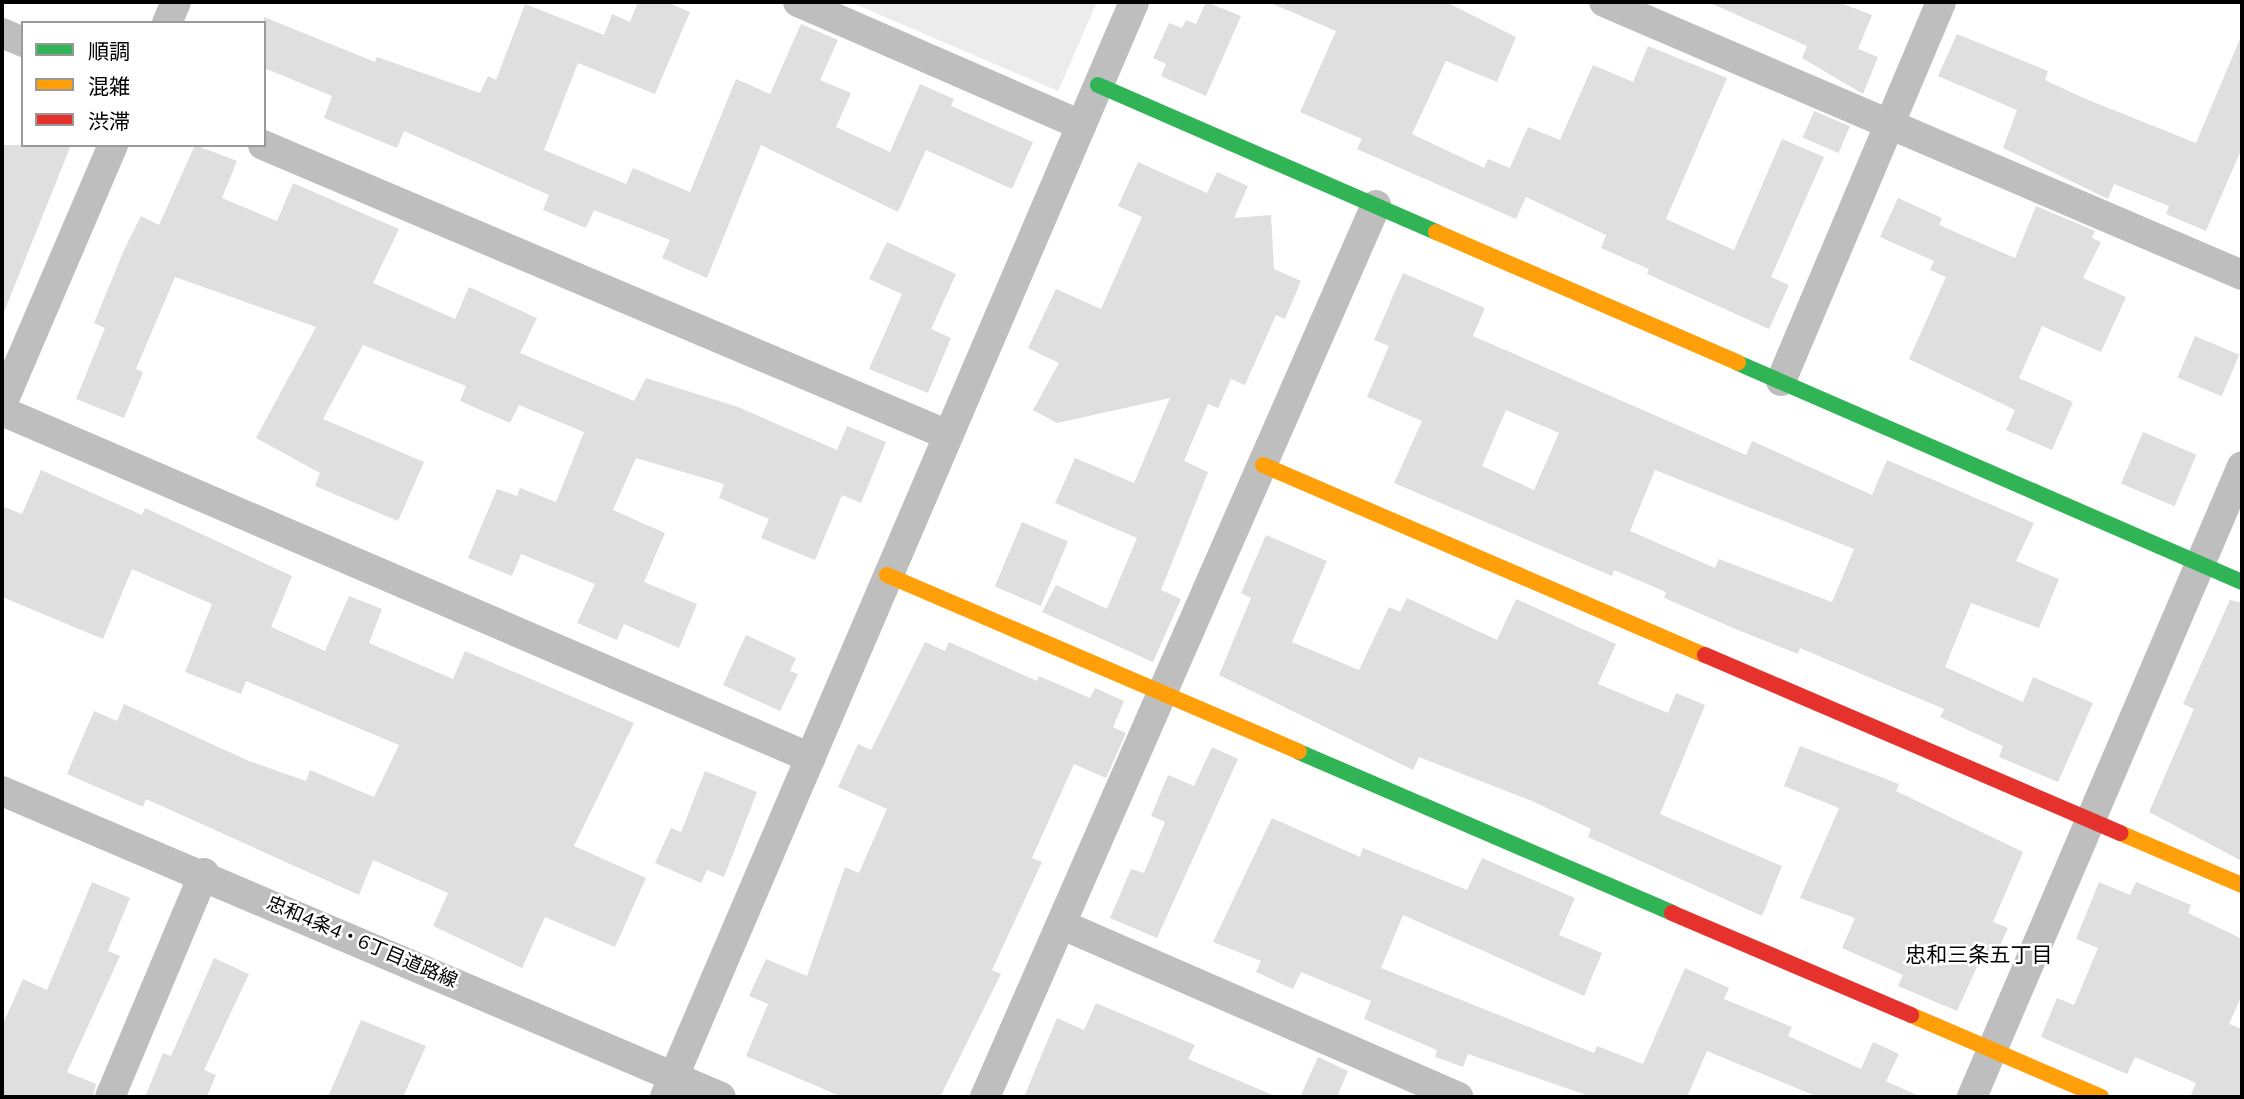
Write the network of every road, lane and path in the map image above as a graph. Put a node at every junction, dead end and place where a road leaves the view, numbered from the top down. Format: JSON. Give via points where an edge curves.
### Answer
{"nodes":[{"id":1,"x":176,"y":2,"type":"edge"},
{"id":2,"x":798,"y":2,"type":"edge"},
{"id":3,"x":1134,"y":2,"type":"edge"},
{"id":4,"x":1604,"y":2,"type":"edge"},
{"id":5,"x":1941,"y":2,"type":"edge"},
{"id":6,"x":168,"y":21,"type":"edge"},
{"id":7,"x":2,"y":33,"type":"edge"},
{"id":8,"x":21,"y":41,"type":"edge"},
{"id":9,"x":1098,"y":85,"type":"junction"},
{"id":10,"x":1890,"y":122,"type":"junction"},
{"id":11,"x":1081,"y":125,"type":"junction"},
{"id":12,"x":266,"y":146,"type":"edge"},
{"id":13,"x":112,"y":147,"type":"edge"},
{"id":14,"x":1376,"y":205,"type":"junction"},
{"id":15,"x":2242,"y":275,"type":"edge"},
{"id":16,"x":1781,"y":381,"type":"junction"},
{"id":17,"x":2,"y":404,"type":"edge"},
{"id":18,"x":2,"y":411,"type":"edge"},
{"id":19,"x":948,"y":435,"type":"junction"},
{"id":20,"x":1263,"y":465,"type":"junction"},
{"id":21,"x":2242,"y":466,"type":"edge"},
{"id":22,"x":2200,"y":564,"type":"junction"},
{"id":23,"x":887,"y":575,"type":"junction"},
{"id":24,"x":2242,"y":582,"type":"edge"},
{"id":25,"x":1164,"y":697,"type":"junction"},
{"id":26,"x":811,"y":758,"type":"junction"},
{"id":27,"x":2,"y":791,"type":"edge"},
{"id":28,"x":2091,"y":819,"type":"junction"},
{"id":29,"x":204,"y":873,"type":"junction"},
{"id":30,"x":2242,"y":885,"type":"edge"},
{"id":31,"x":1065,"y":926,"type":"junction"},
{"id":32,"x":1991,"y":1051,"type":"junction"},
{"id":33,"x":669,"y":1087,"type":"edge"},
{"id":34,"x":110,"y":1097,"type":"edge"},
{"id":35,"x":721,"y":1097,"type":"edge"},
{"id":36,"x":985,"y":1097,"type":"edge"},
{"id":37,"x":1458,"y":1097,"type":"edge"},
{"id":38,"x":1972,"y":1097,"type":"edge"},
{"id":39,"x":2101,"y":1097,"type":"edge"}],
"edges":[{"from":1,"to":6,"type":"street"},
{"from":2,"to":11,"type":"street"},
{"from":3,"to":9,"type":"street"},
{"from":4,"to":10,"type":"street"},
{"from":5,"to":10,"type":"street"},
{"from":7,"to":8,"type":"street"},
{"from":9,"to":11,"type":"street"},
{"from":9,"to":14,"type":"street"},
{"from":10,"to":15,"type":"street"},
{"from":10,"to":16,"type":"street"},
{"from":11,"to":19,"type":"street"},
{"from":12,"to":19,"type":"street"},
{"from":13,"to":17,"type":"street"},
{"from":14,"to":16,"type":"street"},
{"from":14,"to":20,"type":"street"},
{"from":16,"to":22,"type":"street"},
{"from":18,"to":26,"type":"street"},
{"from":19,"to":23,"type":"street"},
{"from":20,"to":25,"type":"street"},
{"from":20,"to":28,"type":"street"},
{"from":21,"to":22,"type":"street"},
{"from":22,"to":24,"type":"street"},
{"from":22,"to":28,"type":"street"},
{"from":23,"to":25,"type":"street"},
{"from":23,"to":26,"type":"street"},
{"from":25,"to":31,"type":"street"},
{"from":25,"to":32,"type":"street"},
{"from":26,"to":33,"type":"street"},
{"from":27,"to":29,"type":"street","name":"忠和4条4・6丁目道路線"},
{"from":28,"to":30,"type":"street"},
{"from":28,"to":32,"type":"street"},
{"from":29,"to":33,"type":"street","name":"忠和4条4・6丁目道路線"},
{"from":29,"to":34,"type":"street"},
{"from":31,"to":36,"type":"street"},
{"from":31,"to":37,"type":"street"},
{"from":32,"to":38,"type":"street"},
{"from":32,"to":39,"type":"street"},
{"from":33,"to":35,"type":"street","name":"忠和4条4・6丁目道路線"}]}
